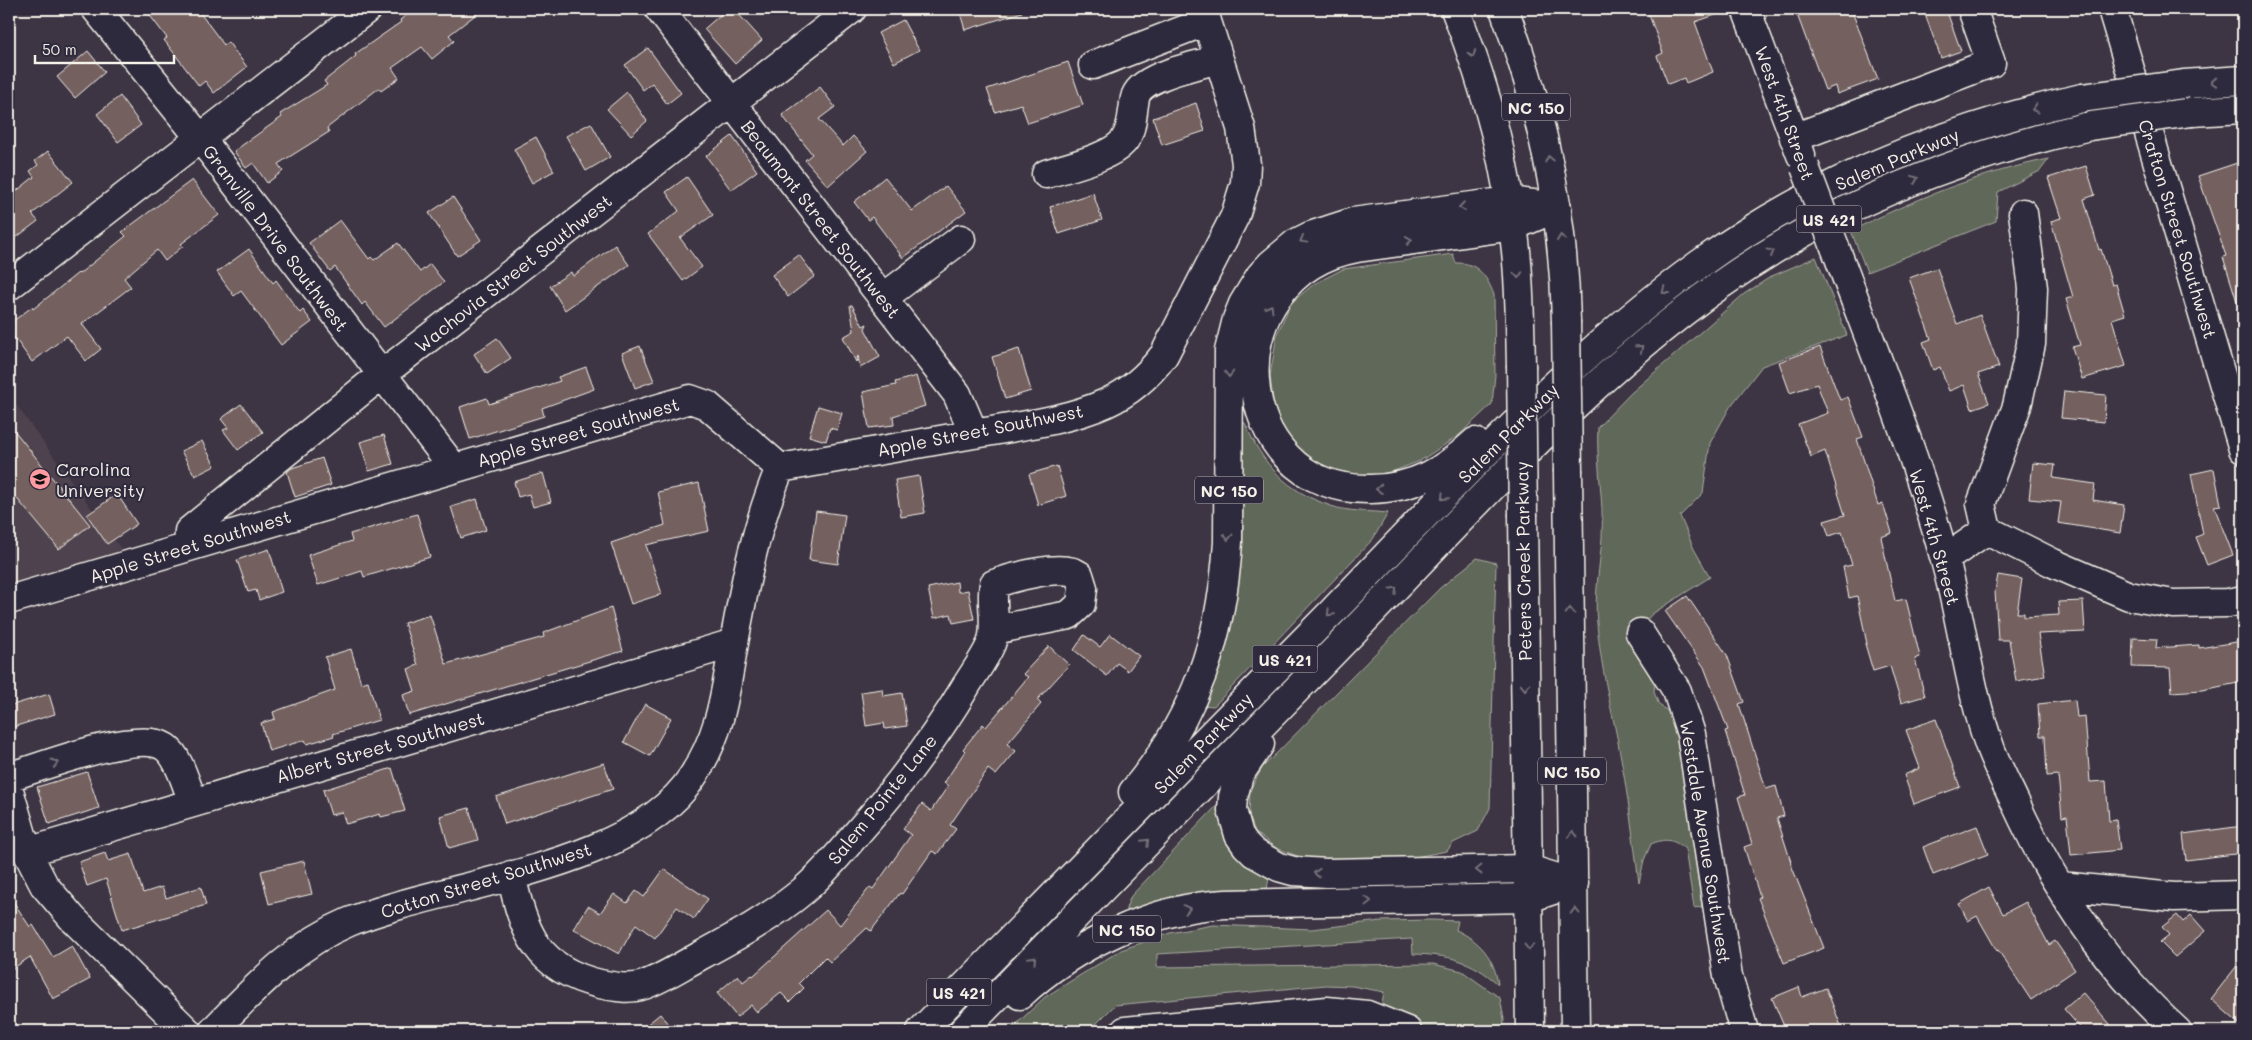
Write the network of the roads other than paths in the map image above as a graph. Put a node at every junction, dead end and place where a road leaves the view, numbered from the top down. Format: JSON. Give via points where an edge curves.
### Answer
{"nodes":[{"id":1,"x":96,"y":9,"type":"edge"},
{"id":2,"x":367,"y":9,"type":"edge"},
{"id":3,"x":658,"y":9,"type":"edge"},
{"id":4,"x":852,"y":9,"type":"edge"},
{"id":5,"x":1455,"y":9,"type":"edge"},
{"id":6,"x":1504,"y":9,"type":"edge"},
{"id":7,"x":1746,"y":9,"type":"edge"},
{"id":8,"x":1972,"y":9,"type":"edge"},
{"id":9,"x":2112,"y":9,"type":"edge"},
{"id":10,"x":1205,"y":15,"type":"edge"},
{"id":11,"x":1219,"y":59,"type":"junction"},
{"id":12,"x":1093,"y":65,"type":"dead end"},
{"id":13,"x":2243,"y":80,"type":"edge"},
{"id":14,"x":731,"y":103,"type":"junction"},
{"id":15,"x":2243,"y":109,"type":"edge"},
{"id":16,"x":200,"y":137,"type":"junction"},
{"id":17,"x":1794,"y":138,"type":"junction"},
{"id":18,"x":1046,"y":174,"type":"dead end"},
{"id":19,"x":1557,"y":207,"type":"junction"},
{"id":20,"x":1512,"y":213,"type":"junction"},
{"id":21,"x":2023,"y":213,"type":"dead end"},
{"id":22,"x":961,"y":239,"type":"dead end"},
{"id":23,"x":9,"y":286,"type":"edge"},
{"id":24,"x":883,"y":298,"type":"junction"},
{"id":25,"x":381,"y":375,"type":"junction"},
{"id":26,"x":1540,"y":401,"type":"junction"},
{"id":27,"x":974,"y":434,"type":"junction"},
{"id":28,"x":2243,"y":449,"type":"edge"},
{"id":29,"x":454,"y":468,"type":"junction"},
{"id":30,"x":780,"y":468,"type":"junction"},
{"id":31,"x":1987,"y":530,"type":"junction"},
{"id":32,"x":188,"y":547,"type":"junction"},
{"id":33,"x":1945,"y":559,"type":"junction"},
{"id":34,"x":9,"y":600,"type":"edge"},
{"id":35,"x":2243,"y":600,"type":"edge"},
{"id":36,"x":994,"y":630,"type":"dead end"},
{"id":37,"x":1640,"y":633,"type":"dead end"},
{"id":38,"x":734,"y":643,"type":"junction"},
{"id":39,"x":1299,"y":687,"type":"junction"},
{"id":40,"x":9,"y":777,"type":"edge"},
{"id":41,"x":9,"y":790,"type":"edge"},
{"id":42,"x":193,"y":802,"type":"junction"},
{"id":43,"x":27,"y":852,"type":"junction"},
{"id":44,"x":1528,"y":869,"type":"junction"},
{"id":45,"x":511,"y":875,"type":"junction"},
{"id":46,"x":1574,"y":883,"type":"junction"},
{"id":47,"x":2060,"y":886,"type":"junction"},
{"id":48,"x":2243,"y":895,"type":"edge"},
{"id":49,"x":1528,"y":898,"type":"junction"},
{"id":50,"x":1031,"y":918,"type":"junction"},
{"id":51,"x":187,"y":1031,"type":"edge"},
{"id":52,"x":213,"y":1031,"type":"edge"},
{"id":53,"x":921,"y":1031,"type":"edge"},
{"id":54,"x":962,"y":1031,"type":"edge"},
{"id":55,"x":983,"y":1031,"type":"edge"},
{"id":56,"x":1125,"y":1031,"type":"edge"},
{"id":57,"x":1406,"y":1031,"type":"edge"},
{"id":58,"x":1530,"y":1031,"type":"edge"},
{"id":59,"x":1575,"y":1031,"type":"edge"},
{"id":60,"x":1744,"y":1031,"type":"edge"},
{"id":61,"x":2177,"y":1031,"type":"edge"}],
"edges":[{"from":1,"to":16,"type":"main road","name":"Granville Drive Southwest"},
{"from":2,"to":16,"type":"main road"},
{"from":3,"to":14,"type":"main road","name":"Beaumont Street Southwest"},
{"from":4,"to":14,"type":"main road","name":"Wachovia Street Southwest"},
{"from":5,"to":20,"type":"main road","name":"Peters Creek Parkway","number":"NC 150","one_way":true,"via":[[1488,100]]},
{"from":19,"to":6,"type":"main road","number":"NC 150","one_way":true,"via":[[1532,88]]},
{"from":7,"to":17,"type":"main road","name":"West 4th Street"},
{"from":8,"to":17,"type":"main road","via":[[1991,64]]},
{"from":9,"to":28,"type":"main road","name":"Crafton Street Southwest"},
{"from":10,"to":11,"type":"main road","name":"Apple Street Southwest"},
{"from":10,"to":12,"type":"main road"},
{"from":11,"to":18,"type":"main road","via":[[1173,72],[1144,85],[1135,95],[1132,120],[1124,141],[1110,152]]},
{"from":11,"to":27,"type":"main road","name":"Apple Street Southwest","via":[[1245,146],[1245,183],[1235,216],[1164,355],[1132,388],[1105,403],[1074,414]]},
{"from":13,"to":26,"type":"main road","name":"Salem Parkway","number":"US 421","one_way":true,"bridge":true,"via":[[2184,84],[2082,98],[2030,110],[1929,142],[1880,162],[1745,234],[1663,292]]},
{"from":14,"to":24,"type":"main road","name":"Beaumont Street Southwest"},
{"from":14,"to":25,"type":"main road","name":"Wachovia Street Southwest"},
{"from":39,"to":15,"type":"main road","name":"Salem Parkway","number":"US 421","one_way":true,"bridge":true,"via":[[1568,414],[1642,346],[1720,285],[1803,233],[1892,188],[2038,138],[2090,126],[2192,112]]},
{"from":16,"to":23,"type":"main road"},
{"from":16,"to":25,"type":"main road","name":"Granville Drive Southwest"},
{"from":17,"to":33,"type":"main road","name":"West 4th Street","bridge":true,"via":[[1898,416]]},
{"from":19,"to":20,"type":"main road"},
{"from":46,"to":19,"type":"main road","number":"NC 150","one_way":true,"bridge":true,"via":[[1566,322]]},
{"from":26,"to":20,"type":"main road","one_way":true,"via":[[1510,410],[1437,473],[1390,488],[1362,490],[1331,484],[1292,462],[1266,426],[1255,384],[1255,354],[1266,314],[1289,282],[1310,265],[1345,250]]},
{"from":20,"to":44,"type":"main road","name":"Peters Creek Parkway","one_way":true,"bridge":true,"via":[[1520,295]]},
{"from":20,"to":50,"type":"main road","number":"NC 150","one_way":true,"via":[[1352,222],[1310,236],[1284,253],[1260,276],[1236,319],[1230,351],[1226,574],[1208,660],[1188,710],[1166,748],[1128,798],[1038,892]]},
{"from":21,"to":31,"type":"main road","via":[[2033,288],[2031,344],[2017,406],[1981,504]]},
{"from":22,"to":24,"type":"main road"},
{"from":24,"to":27,"type":"main road","name":"Beaumont Street Southwest","via":[[957,394]]},
{"from":25,"to":29,"type":"main road","name":"Granville Drive Southwest"},
{"from":25,"to":32,"type":"main road","name":"Wachovia Street Southwest","via":[[189,530]]},
{"from":26,"to":50,"type":"main road","name":"Salem Parkway","number":"US 421","one_way":true},
{"from":27,"to":30,"type":"main road","name":"Apple Street Southwest"},
{"from":29,"to":30,"type":"main road","name":"Apple Street Southwest","via":[[690,399],[707,405]]},
{"from":29,"to":32,"type":"main road","name":"Apple Street Southwest"},
{"from":30,"to":38,"type":"main road","name":"Cotton Street Southwest","via":[[758,523]]},
{"from":31,"to":33,"type":"main road"},
{"from":31,"to":35,"type":"main road","via":[[2129,596],[2173,604]]},
{"from":32,"to":34,"type":"main road","name":"Apple Street Southwest"},
{"from":33,"to":47,"type":"main road","name":"West 4th Street","via":[[1970,676],[1992,750],[2032,838]]},
{"from":36,"to":45,"type":"main road","name":"Salem Pointe Lane","via":[[990,645],[947,718],[884,803],[805,890],[734,937],[644,985],[627,988],[585,980],[569,974],[548,958],[527,932],[520,917]]},
{"from":37,"to":60,"type":"main road","name":"Westdale Avenue Southwest","via":[[1677,691],[1691,734],[1728,976]]},
{"from":38,"to":42,"type":"main road","name":"Albert Street Southwest"},
{"from":38,"to":45,"type":"main road","name":"Cotton Street Southwest","via":[[722,714],[710,746],[678,797],[660,814],[631,831],[576,855]]},
{"from":44,"to":39,"type":"main road","one_way":true,"via":[[1309,872],[1279,867],[1254,853],[1239,834],[1235,823],[1232,810],[1235,784]]},
{"from":54,"to":39,"type":"main road","name":"Salem Parkway","number":"US 421","one_way":true},
{"from":40,"to":42,"type":"main road","one_way":true,"via":[[108,747],[157,743],[167,748],[176,761]]},
{"from":41,"to":43,"type":"main road"},
{"from":42,"to":43,"type":"main road","name":"Albert Street Southwest"},
{"from":43,"to":51,"type":"main road","via":[[44,885],[62,907]]},
{"from":44,"to":46,"type":"main road"},
{"from":44,"to":49,"type":"main road","name":"Peters Creek Parkway"},
{"from":45,"to":52,"type":"main road","name":"Cotton Street Southwest","via":[[350,922],[308,943],[266,976]]},
{"from":46,"to":49,"type":"main road","number":"NC 150"},
{"from":59,"to":46,"type":"main road","one_way":true},
{"from":47,"to":48,"type":"main road","via":[[2174,897]]},
{"from":47,"to":61,"type":"main road","name":"West 4th Street","via":[[2071,908],[2111,962],[2143,1001]]},
{"from":55,"to":49,"type":"main road","number":"NC 150","one_way":true,"via":[[1044,974],[1072,955],[1113,934],[1176,912],[1226,904]]},
{"from":49,"to":58,"type":"main road","name":"Peters Creek Parkway","one_way":true},
{"from":50,"to":53,"type":"main road","name":"Salem Parkway","number":"US 421"},
{"from":56,"to":57,"type":"main road","via":[[1326,1011],[1367,1015]]}]}
